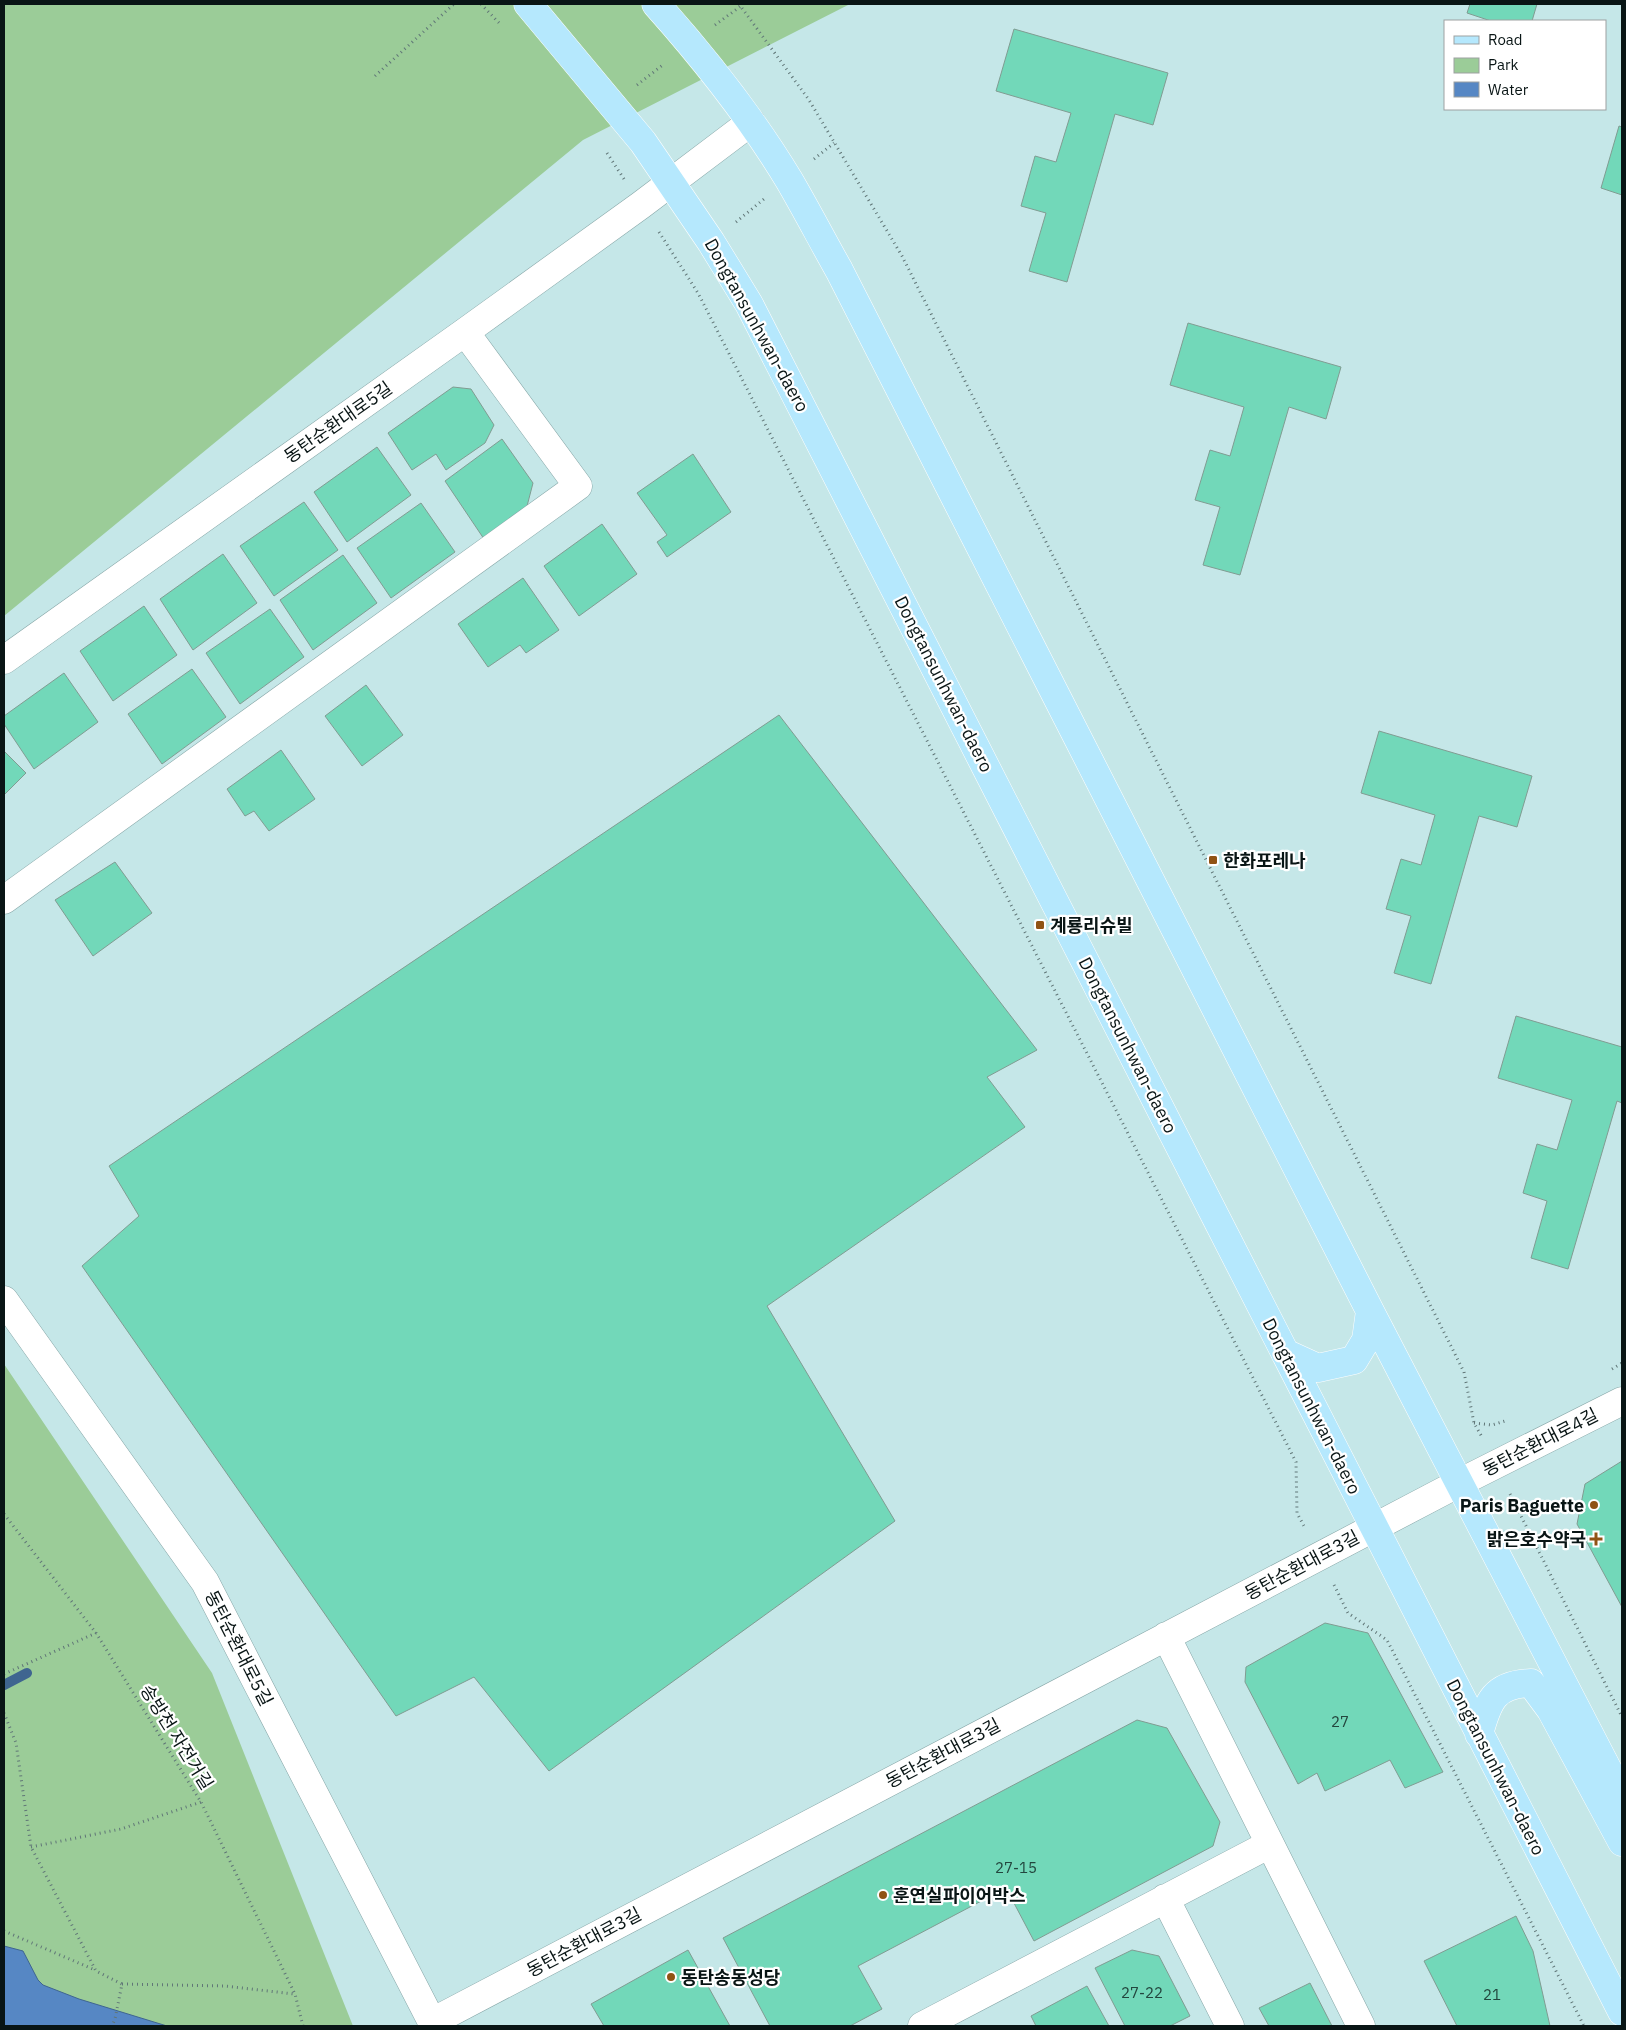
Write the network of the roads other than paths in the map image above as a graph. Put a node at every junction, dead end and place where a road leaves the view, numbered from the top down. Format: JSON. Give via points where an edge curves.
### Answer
{"nodes":[{"id":1,"x":528,"y":4,"type":"edge"},
{"id":2,"x":656,"y":4,"type":"edge"},
{"id":3,"x":751,"y":122,"type":"junction"},
{"id":4,"x":672,"y":183,"type":"junction"},
{"id":5,"x":465,"y":332,"type":"junction"},
{"id":6,"x":4,"y":660,"type":"edge"},
{"id":7,"x":4,"y":900,"type":"edge"},
{"id":8,"x":4,"y":1300,"type":"edge"},
{"id":9,"x":1370,"y":1311,"type":"junction"},
{"id":10,"x":1285,"y":1353,"type":"junction"},
{"id":11,"x":1622,"y":1400,"type":"edge"},
{"id":12,"x":1459,"y":1483,"type":"junction"},
{"id":13,"x":1373,"y":1528,"type":"junction"},
{"id":14,"x":1166,"y":1636,"type":"junction"},
{"id":15,"x":1479,"y":1734,"type":"junction"},
{"id":16,"x":1622,"y":1797,"type":"edge"},
{"id":17,"x":1622,"y":1842,"type":"edge"},
{"id":18,"x":1270,"y":1844,"type":"junction"},
{"id":19,"x":1164,"y":1898,"type":"junction"},
{"id":20,"x":1622,"y":2012,"type":"edge"},
{"id":21,"x":433,"y":2024,"type":"edge"},
{"id":22,"x":922,"y":2026,"type":"edge"},
{"id":23,"x":1230,"y":2026,"type":"edge"},
{"id":24,"x":1361,"y":2026,"type":"edge"}],
"edges":[{"from":1,"to":4,"type":"main road","name":"Dongtansunhwan-daero","via":[[644,142]]},
{"from":2,"to":3,"type":"main road","via":[[700,53]]},
{"from":3,"to":4,"type":"street","name":"동탄순환대로5길"},
{"from":3,"to":9,"type":"main road","via":[[789,180],[839,270]]},
{"from":4,"to":5,"type":"street","name":"동탄순환대로5길"},
{"from":4,"to":10,"type":"main road","name":"Dongtansunhwan-daero","via":[[749,304]]},
{"from":5,"to":6,"type":"street","name":"동탄순환대로5길"},
{"from":5,"to":7,"type":"street","via":[[578,486]]},
{"from":8,"to":21,"type":"street","name":"동탄순환대로5길","via":[[205,1582]]},
{"from":9,"to":10,"type":"main road","via":[[1366,1340],[1354,1360],[1318,1368]]},
{"from":9,"to":12,"type":"main road"},
{"from":10,"to":13,"type":"main road","name":"Dongtansunhwan-daero"},
{"from":11,"to":12,"type":"street","name":"동탄순환대로4길"},
{"from":12,"to":13,"type":"street","name":"동탄순환대로3길"},
{"from":12,"to":16,"type":"main road"},
{"from":13,"to":14,"type":"street","name":"동탄순환대로3길"},
{"from":13,"to":15,"type":"main road","name":"Dongtansunhwan-daero"},
{"from":14,"to":18,"type":"street"},
{"from":14,"to":21,"type":"street","name":"동탄순환대로3길"},
{"from":15,"to":17,"type":"main road","via":[[1486,1708],[1498,1692],[1515,1684],[1531,1683],[1551,1710]]},
{"from":15,"to":20,"type":"main road","name":"Dongtansunhwan-daero"},
{"from":18,"to":19,"type":"street"},
{"from":18,"to":24,"type":"street"},
{"from":19,"to":22,"type":"street"},
{"from":19,"to":23,"type":"street"}]}
